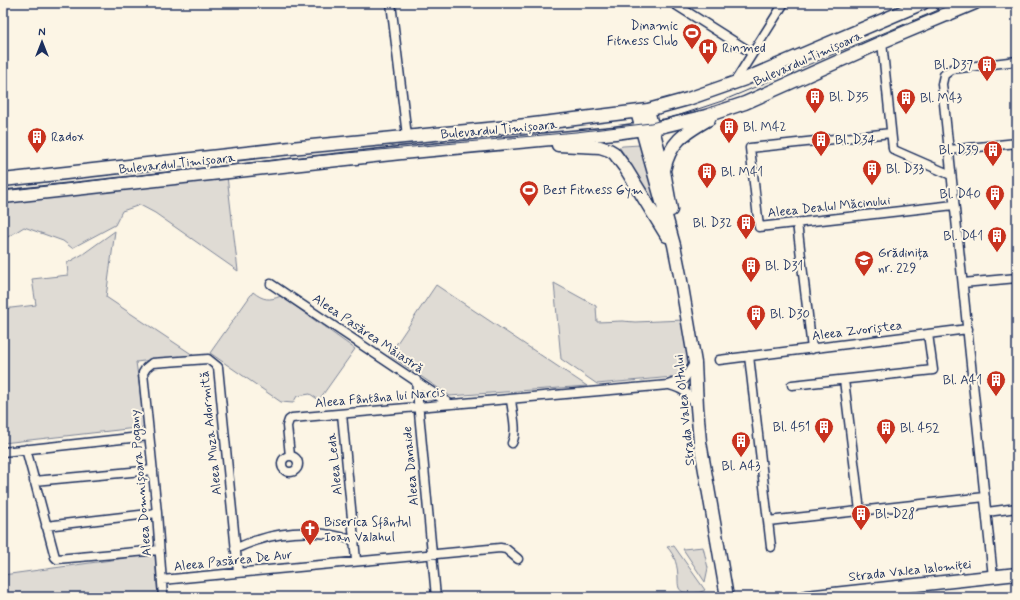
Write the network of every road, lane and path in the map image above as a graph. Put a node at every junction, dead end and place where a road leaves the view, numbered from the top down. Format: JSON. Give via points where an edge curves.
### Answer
{"nodes":[{"id":1,"x":391,"y":3,"type":"edge"},
{"id":2,"x":673,"y":3,"type":"edge"},
{"id":3,"x":784,"y":3,"type":"edge"},
{"id":4,"x":923,"y":3,"type":"edge"},
{"id":5,"x":942,"y":3,"type":"edge"},
{"id":6,"x":975,"y":3,"type":"edge"},
{"id":7,"x":948,"y":15,"type":"junction"},
{"id":8,"x":882,"y":42,"type":"junction"},
{"id":9,"x":752,"y":53,"type":"junction"},
{"id":10,"x":1017,"y":61,"type":"edge"},
{"id":11,"x":734,"y":83,"type":"junction"},
{"id":12,"x":725,"y":110,"type":"junction"},
{"id":13,"x":642,"y":111,"type":"junction"},
{"id":14,"x":574,"y":119,"type":"junction"},
{"id":15,"x":647,"y":129,"type":"junction"},
{"id":16,"x":891,"y":133,"type":"junction"},
{"id":17,"x":407,"y":136,"type":"junction"},
{"id":18,"x":577,"y":137,"type":"junction"},
{"id":19,"x":517,"y":143,"type":"junction"},
{"id":20,"x":1017,"y":143,"type":"edge"},
{"id":21,"x":949,"y":150,"type":"junction"},
{"id":22,"x":664,"y":171,"type":"junction"},
{"id":23,"x":46,"y":175,"type":"junction"},
{"id":24,"x":951,"y":175,"type":"junction"},
{"id":25,"x":3,"y":180,"type":"edge"},
{"id":26,"x":48,"y":192,"type":"junction"},
{"id":27,"x":3,"y":197,"type":"edge"},
{"id":28,"x":954,"y":205,"type":"junction"},
{"id":29,"x":796,"y":222,"type":"junction"},
{"id":30,"x":674,"y":245,"type":"junction"},
{"id":31,"x":1017,"y":278,"type":"edge"},
{"id":32,"x":963,"y":283,"type":"junction"},
{"id":33,"x":271,"y":284,"type":"dead end"},
{"id":34,"x":968,"y":329,"type":"junction"},
{"id":35,"x":928,"y":334,"type":"junction"},
{"id":36,"x":812,"y":348,"type":"junction"},
{"id":37,"x":749,"y":356,"type":"junction"},
{"id":38,"x":720,"y":360,"type":"dead end"},
{"id":39,"x":695,"y":363,"type":"junction"},
{"id":40,"x":146,"y":368,"type":"joint"},
{"id":41,"x":416,"y":380,"type":"junction"},
{"id":42,"x":844,"y":380,"type":"junction"},
{"id":43,"x":668,"y":385,"type":"junction"},
{"id":44,"x":792,"y":385,"type":"dead end"},
{"id":45,"x":511,"y":399,"type":"junction"},
{"id":46,"x":450,"y":404,"type":"junction"},
{"id":47,"x":418,"y":407,"type":"junction"},
{"id":48,"x":697,"y":407,"type":"junction"},
{"id":49,"x":342,"y":414,"type":"junction"},
{"id":50,"x":149,"y":436,"type":"junction"},
{"id":51,"x":512,"y":443,"type":"dead end"},
{"id":52,"x":26,"y":449,"type":"junction"},
{"id":53,"x":3,"y":452,"type":"edge"},
{"id":54,"x":290,"y":456,"type":"dead end"},
{"id":55,"x":152,"y":470,"type":"junction"},
{"id":56,"x":34,"y":481,"type":"junction"},
{"id":57,"x":985,"y":497,"type":"junction"},
{"id":58,"x":1017,"y":508,"type":"edge"},
{"id":59,"x":860,"y":511,"type":"junction"},
{"id":60,"x":987,"y":512,"type":"junction"},
{"id":61,"x":157,"y":514,"type":"junction"},
{"id":62,"x":768,"y":521,"type":"junction"},
{"id":63,"x":46,"y":526,"type":"junction"},
{"id":64,"x":355,"y":541,"type":"junction"},
{"id":65,"x":771,"y":547,"type":"dead end"},
{"id":66,"x":235,"y":549,"type":"junction"},
{"id":67,"x":159,"y":550,"type":"junction"},
{"id":68,"x":431,"y":554,"type":"junction"},
{"id":69,"x":518,"y":559,"type":"dead end"},
{"id":70,"x":356,"y":560,"type":"junction"},
{"id":71,"x":238,"y":572,"type":"junction"},
{"id":72,"x":1017,"y":574,"type":"edge"},
{"id":73,"x":993,"y":576,"type":"junction"},
{"id":74,"x":162,"y":580,"type":"junction"},
{"id":75,"x":163,"y":597,"type":"edge"},
{"id":76,"x":436,"y":597,"type":"edge"},
{"id":77,"x":727,"y":597,"type":"edge"},
{"id":78,"x":806,"y":597,"type":"edge"}],
"edges":[{"from":1,"to":17,"type":"street"},
{"from":2,"to":9,"type":"street"},
{"from":3,"to":9,"type":"street"},
{"from":4,"to":11,"type":"main road","name":"Bulevardul Timișoara"},
{"from":5,"to":7,"type":"main road"},
{"from":6,"to":7,"type":"main road","name":"Bulevardul Timișoara"},
{"from":7,"to":8,"type":"main road","name":"Bulevardul Timișoara"},
{"from":8,"to":12,"type":"main road","name":"Bulevardul Timișoara"},
{"from":8,"to":16,"type":"street"},
{"from":9,"to":11,"type":"street"},
{"from":10,"to":21,"type":"street","via":[[952,69],[944,75],[942,84]]},
{"from":11,"to":13,"type":"main road","name":"Bulevardul Timișoara"},
{"from":12,"to":15,"type":"main road","name":"Bulevardul Timișoara","via":[[686,122]]},
{"from":12,"to":22,"type":"main road","via":[[679,139],[670,151]]},
{"from":13,"to":14,"type":"main road","name":"Bulevardul Timișoara"},
{"from":13,"to":15,"type":"main road","name":"Strada Valea Oltului"},
{"from":14,"to":17,"type":"main road","name":"Bulevardul Timișoara"},
{"from":14,"to":18,"type":"main road"},
{"from":15,"to":18,"type":"main road","name":"Bulevardul Timișoara"},
{"from":15,"to":22,"type":"main road","name":"Strada Valea Oltului"},
{"from":15,"to":30,"type":"main road","name":"Strada Valea Oltului"},
{"from":16,"to":24,"type":"street","via":[[892,146],[896,151]]},
{"from":16,"to":29,"type":"street","name":"Aleea Dealul Măcinului","via":[[750,148],[759,226]]},
{"from":17,"to":23,"type":"main road","name":"Bulevardul Timișoara"},
{"from":18,"to":19,"type":"main road","name":"Bulevardul Timișoara"},
{"from":19,"to":26,"type":"main road","name":"Bulevardul Timișoara"},
{"from":19,"to":30,"type":"main road","via":[[592,146],[609,150],[618,157]]},
{"from":20,"to":21,"type":"street"},
{"from":21,"to":24,"type":"street"},
{"from":22,"to":30,"type":"main road","name":"Strada Valea Oltului"},
{"from":23,"to":25,"type":"main road","name":"Bulevardul Timișoara"},
{"from":23,"to":26,"type":"main road"},
{"from":24,"to":28,"type":"street"},
{"from":26,"to":27,"type":"main road","name":"Bulevardul Timișoara"},
{"from":28,"to":29,"type":"street","name":"Aleea Dealul Măcinului"},
{"from":28,"to":32,"type":"street"},
{"from":29,"to":36,"type":"street"},
{"from":30,"to":39,"type":"main road","name":"Strada Valea Oltului"},
{"from":31,"to":32,"type":"street"},
{"from":32,"to":34,"type":"street"},
{"from":33,"to":41,"type":"street","name":"Aleea Pasărea Măiastră"},
{"from":34,"to":35,"type":"street","name":"Aleea Zvoriștea"},
{"from":34,"to":57,"type":"street"},
{"from":35,"to":36,"type":"street","name":"Aleea Zvoriștea"},
{"from":35,"to":42,"type":"street","via":[[933,370]]},
{"from":36,"to":37,"type":"street","name":"Aleea Zvoriștea"},
{"from":37,"to":38,"type":"street","name":"Aleea Zvoriștea"},
{"from":37,"to":62,"type":"street"},
{"from":39,"to":43,"type":"street","name":"Aleea Fântâna lui Narcis","via":[[684,379]]},
{"from":39,"to":48,"type":"main road","name":"Strada Valea Oltului"},
{"from":40,"to":50,"type":"street","name":"Aleea Domnișoara Pogany","via":[[143,373]]},
{"from":40,"to":66,"type":"street","name":"Aleea Muza Adormită","via":[[152,363],[208,359],[218,367]]},
{"from":41,"to":46,"type":"street","name":"Aleea Pasărea Măiastră"},
{"from":41,"to":47,"type":"street","name":"Aleea Danaide"},
{"from":42,"to":44,"type":"street"},
{"from":42,"to":59,"type":"street"},
{"from":43,"to":45,"type":"street","name":"Aleea Fântâna lui Narcis"},
{"from":43,"to":48,"type":"street","name":"Aleea Fântâna lui Narcis","via":[[684,390]]},
{"from":45,"to":46,"type":"street","name":"Aleea Fântâna lui Narcis"},
{"from":45,"to":51,"type":"street","via":[[514,431]]},
{"from":46,"to":47,"type":"street","name":"Aleea Fântâna lui Narcis"},
{"from":47,"to":49,"type":"street","name":"Aleea Fântâna lui Narcis"},
{"from":47,"to":68,"type":"street","name":"Aleea Danaide"},
{"from":48,"to":77,"type":"main road","name":"Strada Valea Oltului","via":[[701,449]]},
{"from":49,"to":54,"type":"street","name":"Aleea Fântâna lui Narcis","via":[[289,420],[287,426]]},
{"from":49,"to":64,"type":"street","name":"Aleea Leda"},
{"from":50,"to":52,"type":"street"},
{"from":50,"to":55,"type":"street","name":"Aleea Domnișoara Pogany"},
{"from":52,"to":53,"type":"street"},
{"from":52,"to":56,"type":"street"},
{"from":55,"to":56,"type":"street"},
{"from":55,"to":61,"type":"street","name":"Aleea Domnișoara Pogany"},
{"from":56,"to":63,"type":"street"},
{"from":57,"to":59,"type":"street"},
{"from":57,"to":60,"type":"street"},
{"from":58,"to":60,"type":"street"},
{"from":59,"to":62,"type":"street"},
{"from":60,"to":73,"type":"street"},
{"from":61,"to":63,"type":"street"},
{"from":61,"to":67,"type":"street","name":"Aleea Domnișoara Pogany"},
{"from":62,"to":65,"type":"street"},
{"from":63,"to":67,"type":"street","via":[[56,559]]},
{"from":64,"to":66,"type":"street","name":"Aleea Pasărea De Aur","via":[[327,534],[295,533],[257,540]]},
{"from":64,"to":70,"type":"street","name":"Aleea Leda"},
{"from":66,"to":71,"type":"street","name":"Aleea Muza Adormită"},
{"from":67,"to":74,"type":"street","name":"Aleea Domnișoara Pogany"},
{"from":68,"to":69,"type":"street","name":"Aleea Pasărea De Aur","via":[[500,548],[506,549]]},
{"from":68,"to":70,"type":"street","name":"Aleea Pasărea De Aur"},
{"from":68,"to":76,"type":"street","name":"Aleea Danaide"},
{"from":70,"to":71,"type":"street","name":"Aleea Pasărea De Aur"},
{"from":71,"to":74,"type":"street","name":"Aleea Pasărea De Aur"},
{"from":72,"to":73,"type":"main road","name":"Strada Valea Ialomiței"},
{"from":73,"to":78,"type":"main road","name":"Strada Valea Ialomiței"},
{"from":74,"to":75,"type":"street","name":"Aleea Domnișoara Pogany"}]}
